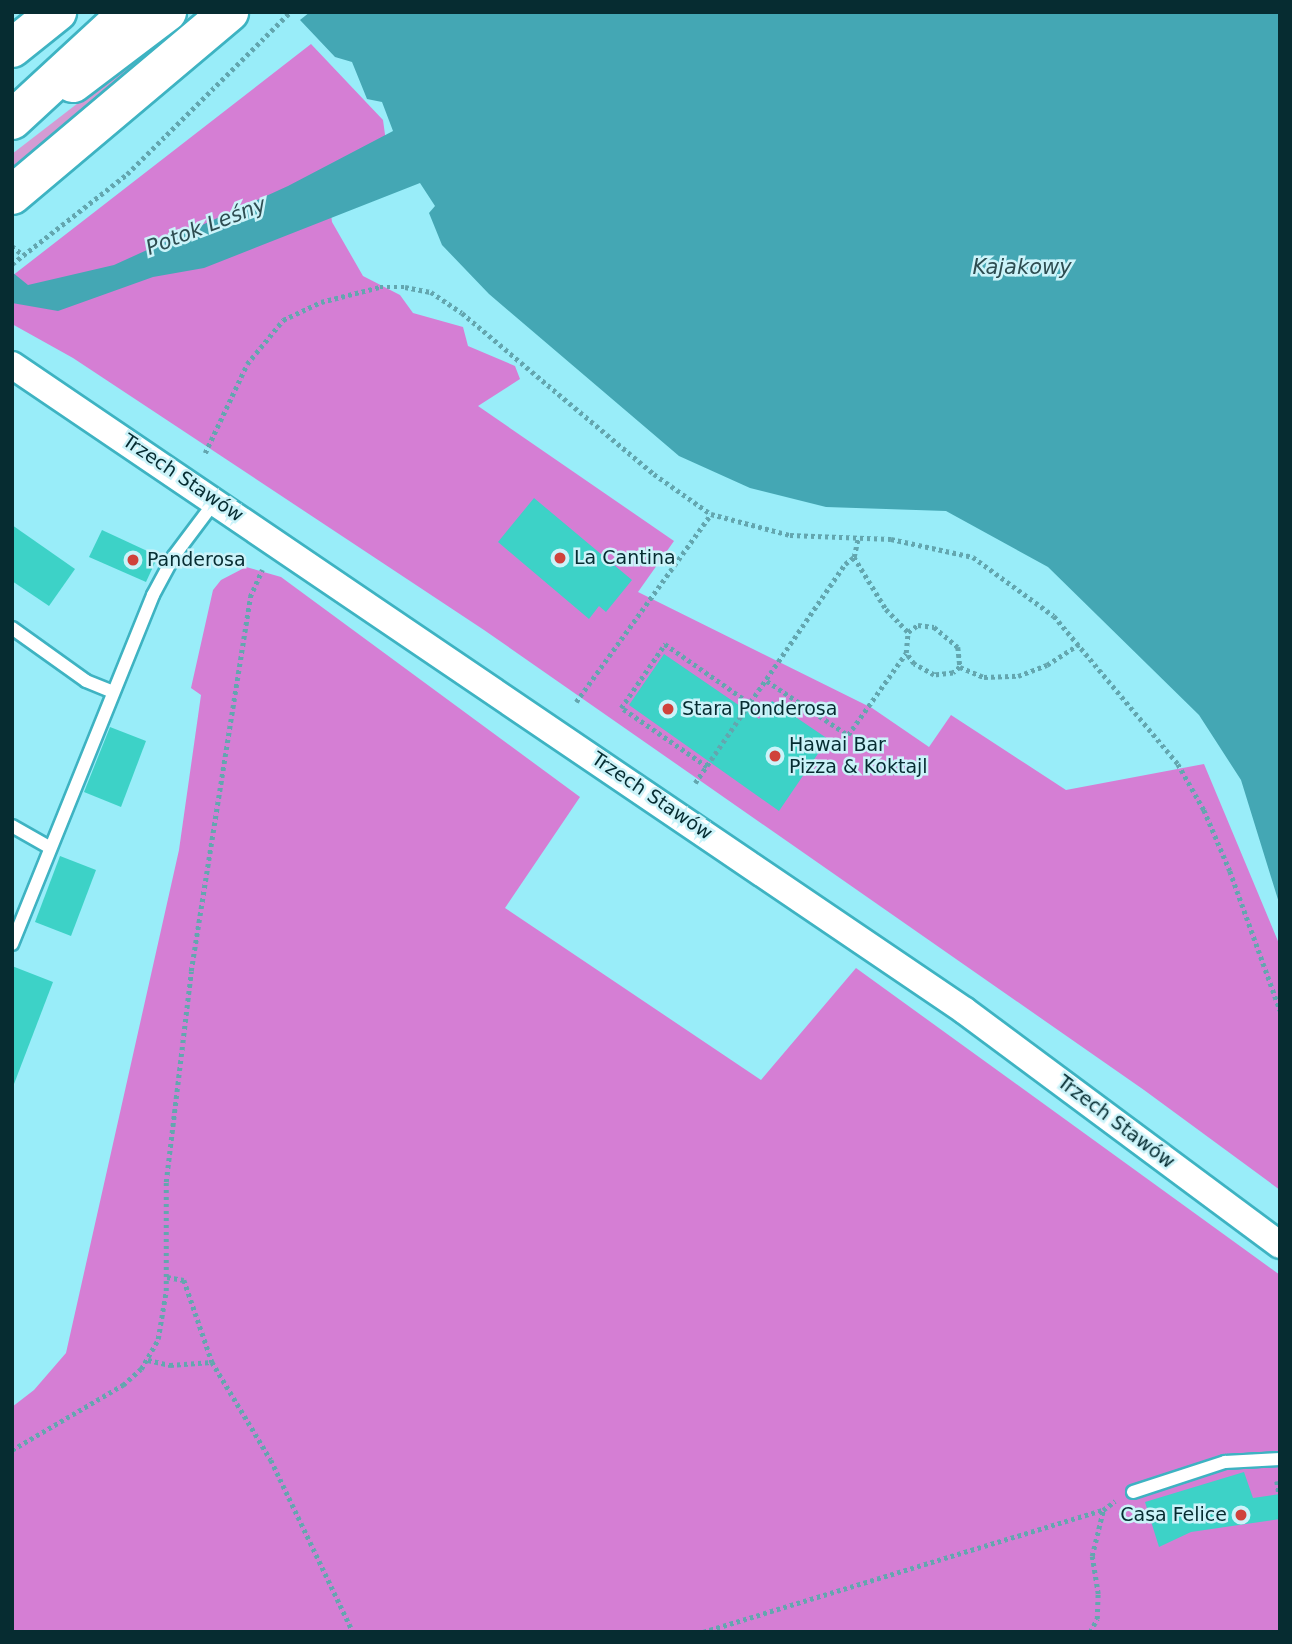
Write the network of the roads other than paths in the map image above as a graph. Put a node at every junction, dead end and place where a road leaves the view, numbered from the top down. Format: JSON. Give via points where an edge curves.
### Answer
{"nodes":[{"id":1,"x":57,"y":12,"type":"edge"},
{"id":2,"x":129,"y":12,"type":"edge"},
{"id":3,"x":167,"y":12,"type":"edge"},
{"id":4,"x":229,"y":12,"type":"edge"},
{"id":5,"x":12,"y":48,"type":"edge"},
{"id":6,"x":12,"y":120,"type":"edge"},
{"id":7,"x":12,"y":129,"type":"edge"},
{"id":8,"x":12,"y":195,"type":"edge"},
{"id":9,"x":12,"y":365,"type":"edge"},
{"id":10,"x":216,"y":500,"type":"junction"},
{"id":11,"x":12,"y":628,"type":"edge"},
{"id":12,"x":111,"y":691,"type":"junction"},
{"id":13,"x":12,"y":826,"type":"edge"},
{"id":14,"x":49,"y":846,"type":"junction"},
{"id":15,"x":12,"y":944,"type":"edge"},
{"id":16,"x":1280,"y":1245,"type":"edge"},
{"id":17,"x":1280,"y":1460,"type":"edge"},
{"id":18,"x":1133,"y":1492,"type":"road end"}],
"edges":[{"from":1,"to":5,"type":"highway"},
{"from":2,"to":6,"type":"highway"},
{"from":3,"to":7,"type":"highway"},
{"from":4,"to":8,"type":"highway"},
{"from":9,"to":10,"type":"street","name":"Trzech Stawów"},
{"from":10,"to":12,"type":"lane","via":[[174,556]]},
{"from":10,"to":16,"type":"street","name":"Trzech Stawów","via":[[965,1011]]},
{"from":11,"to":12,"type":"lane","via":[[86,681]]},
{"from":12,"to":14,"type":"lane"},
{"from":13,"to":14,"type":"lane"},
{"from":14,"to":15,"type":"lane"},
{"from":17,"to":18,"type":"lane","via":[[1225,1462]]}]}
